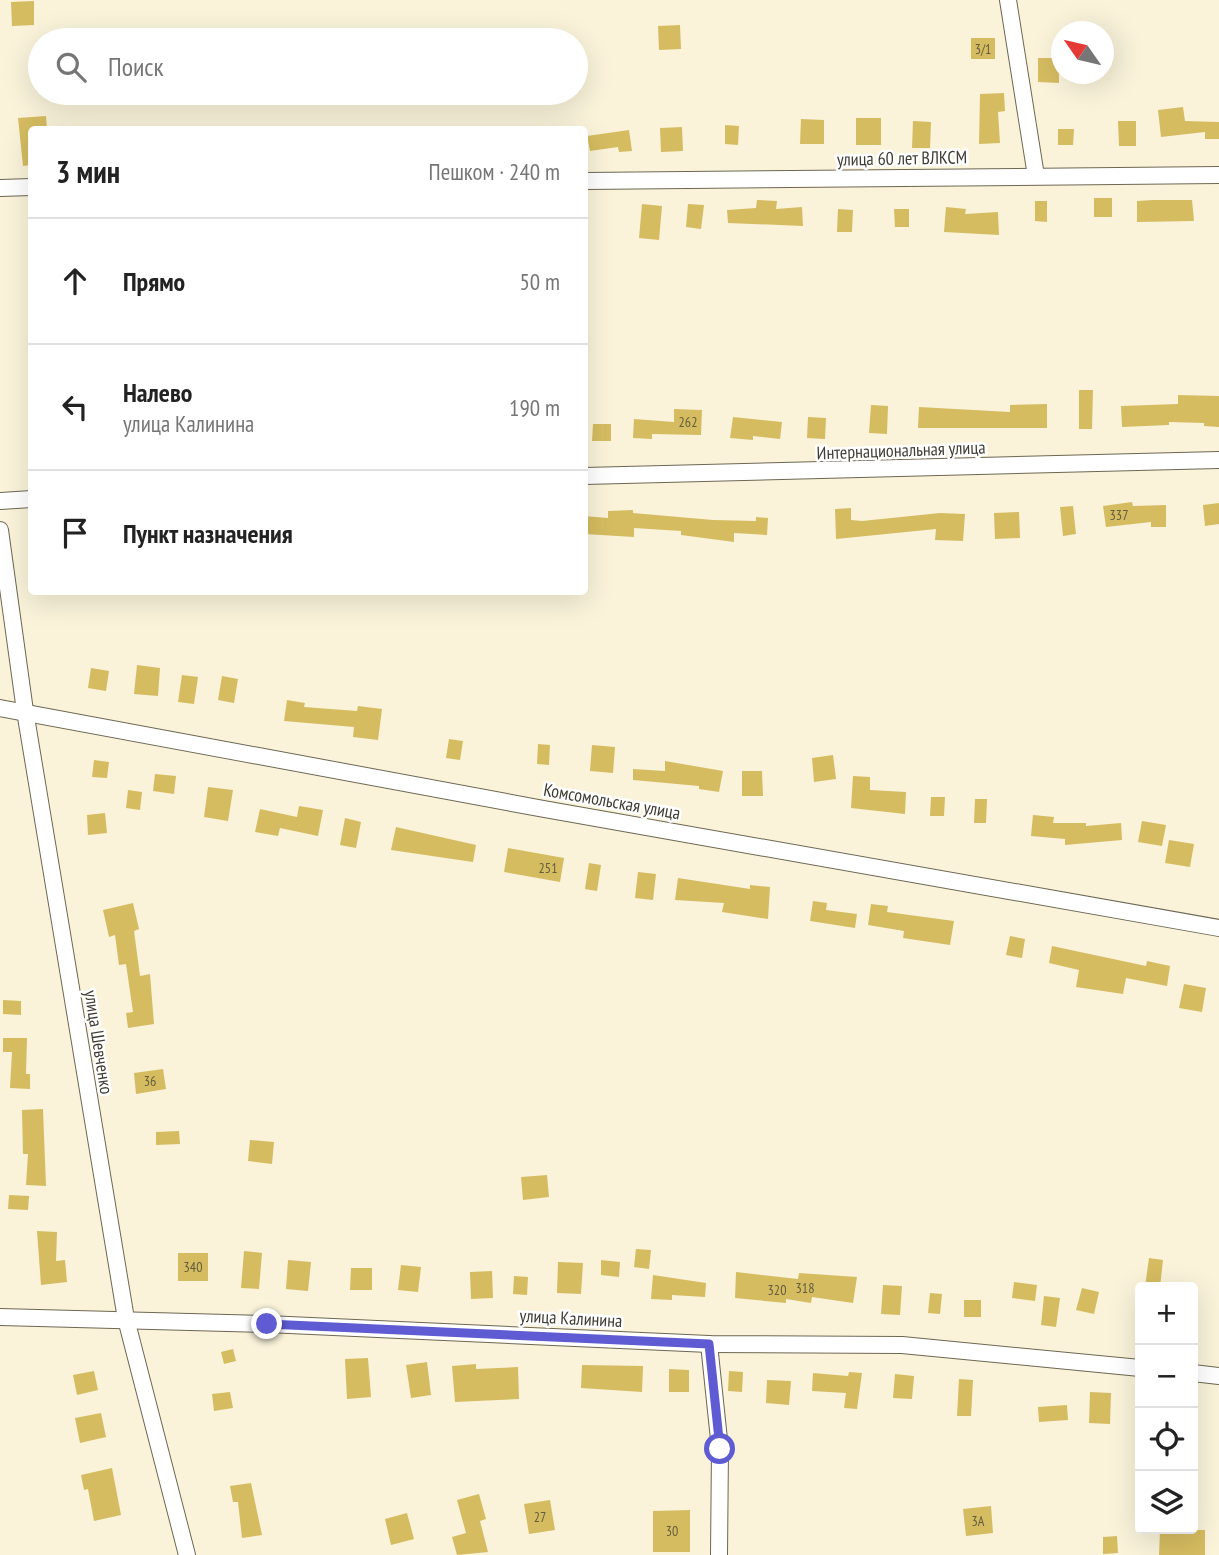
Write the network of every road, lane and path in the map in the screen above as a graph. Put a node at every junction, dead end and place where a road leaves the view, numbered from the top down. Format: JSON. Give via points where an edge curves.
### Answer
{"nodes":[{"id":1,"x":1008,"y":0,"type":"edge"},
{"id":2,"x":1219,"y":175,"type":"edge"},
{"id":3,"x":1035,"y":176,"type":"junction"},
{"id":4,"x":588,"y":181,"type":"edge"},
{"id":5,"x":28,"y":187,"type":"edge"},
{"id":6,"x":0,"y":188,"type":"edge"},
{"id":7,"x":1219,"y":460,"type":"edge"},
{"id":8,"x":588,"y":476,"type":"edge"},
{"id":9,"x":28,"y":499,"type":"edge"},
{"id":10,"x":0,"y":501,"type":"edge"},
{"id":11,"x":0,"y":530,"type":"edge"},
{"id":12,"x":0,"y":708,"type":"edge"},
{"id":13,"x":24,"y":711,"type":"junction"},
{"id":14,"x":1219,"y":928,"type":"edge"},
{"id":15,"x":0,"y":1317,"type":"edge"},
{"id":16,"x":126,"y":1319,"type":"junction"},
{"id":17,"x":709,"y":1344,"type":"junction"},
{"id":18,"x":1135,"y":1368,"type":"edge"},
{"id":19,"x":1198,"y":1374,"type":"edge"},
{"id":20,"x":1219,"y":1376,"type":"edge"},
{"id":21,"x":187,"y":1555,"type":"edge"},
{"id":22,"x":719,"y":1555,"type":"edge"}],
"edges":[{"from":1,"to":3,"type":"street"},
{"from":2,"to":3,"type":"street","name":"улица 60 лет ВЛКСМ"},
{"from":3,"to":4,"type":"street","name":"улица 60 лет ВЛКСМ"},
{"from":5,"to":6,"type":"street"},
{"from":7,"to":8,"type":"street","name":"Интернациональная улица"},
{"from":9,"to":10,"type":"street"},
{"from":11,"to":13,"type":"street","name":"улица Шевченко"},
{"from":12,"to":13,"type":"street","name":"Комсомольская улица"},
{"from":13,"to":14,"type":"street","name":"Комсомольская улица"},
{"from":13,"to":16,"type":"street","name":"улица Шевченко"},
{"from":15,"to":16,"type":"street","name":"улица Калинина"},
{"from":16,"to":17,"type":"street","name":"улица Калинина"},
{"from":16,"to":21,"type":"street","name":"улица Шевченко"},
{"from":17,"to":18,"type":"street","name":"улица Калинина","via":[[902,1345]]},
{"from":17,"to":22,"type":"street","via":[[720,1449]]},
{"from":19,"to":20,"type":"street"}]}
